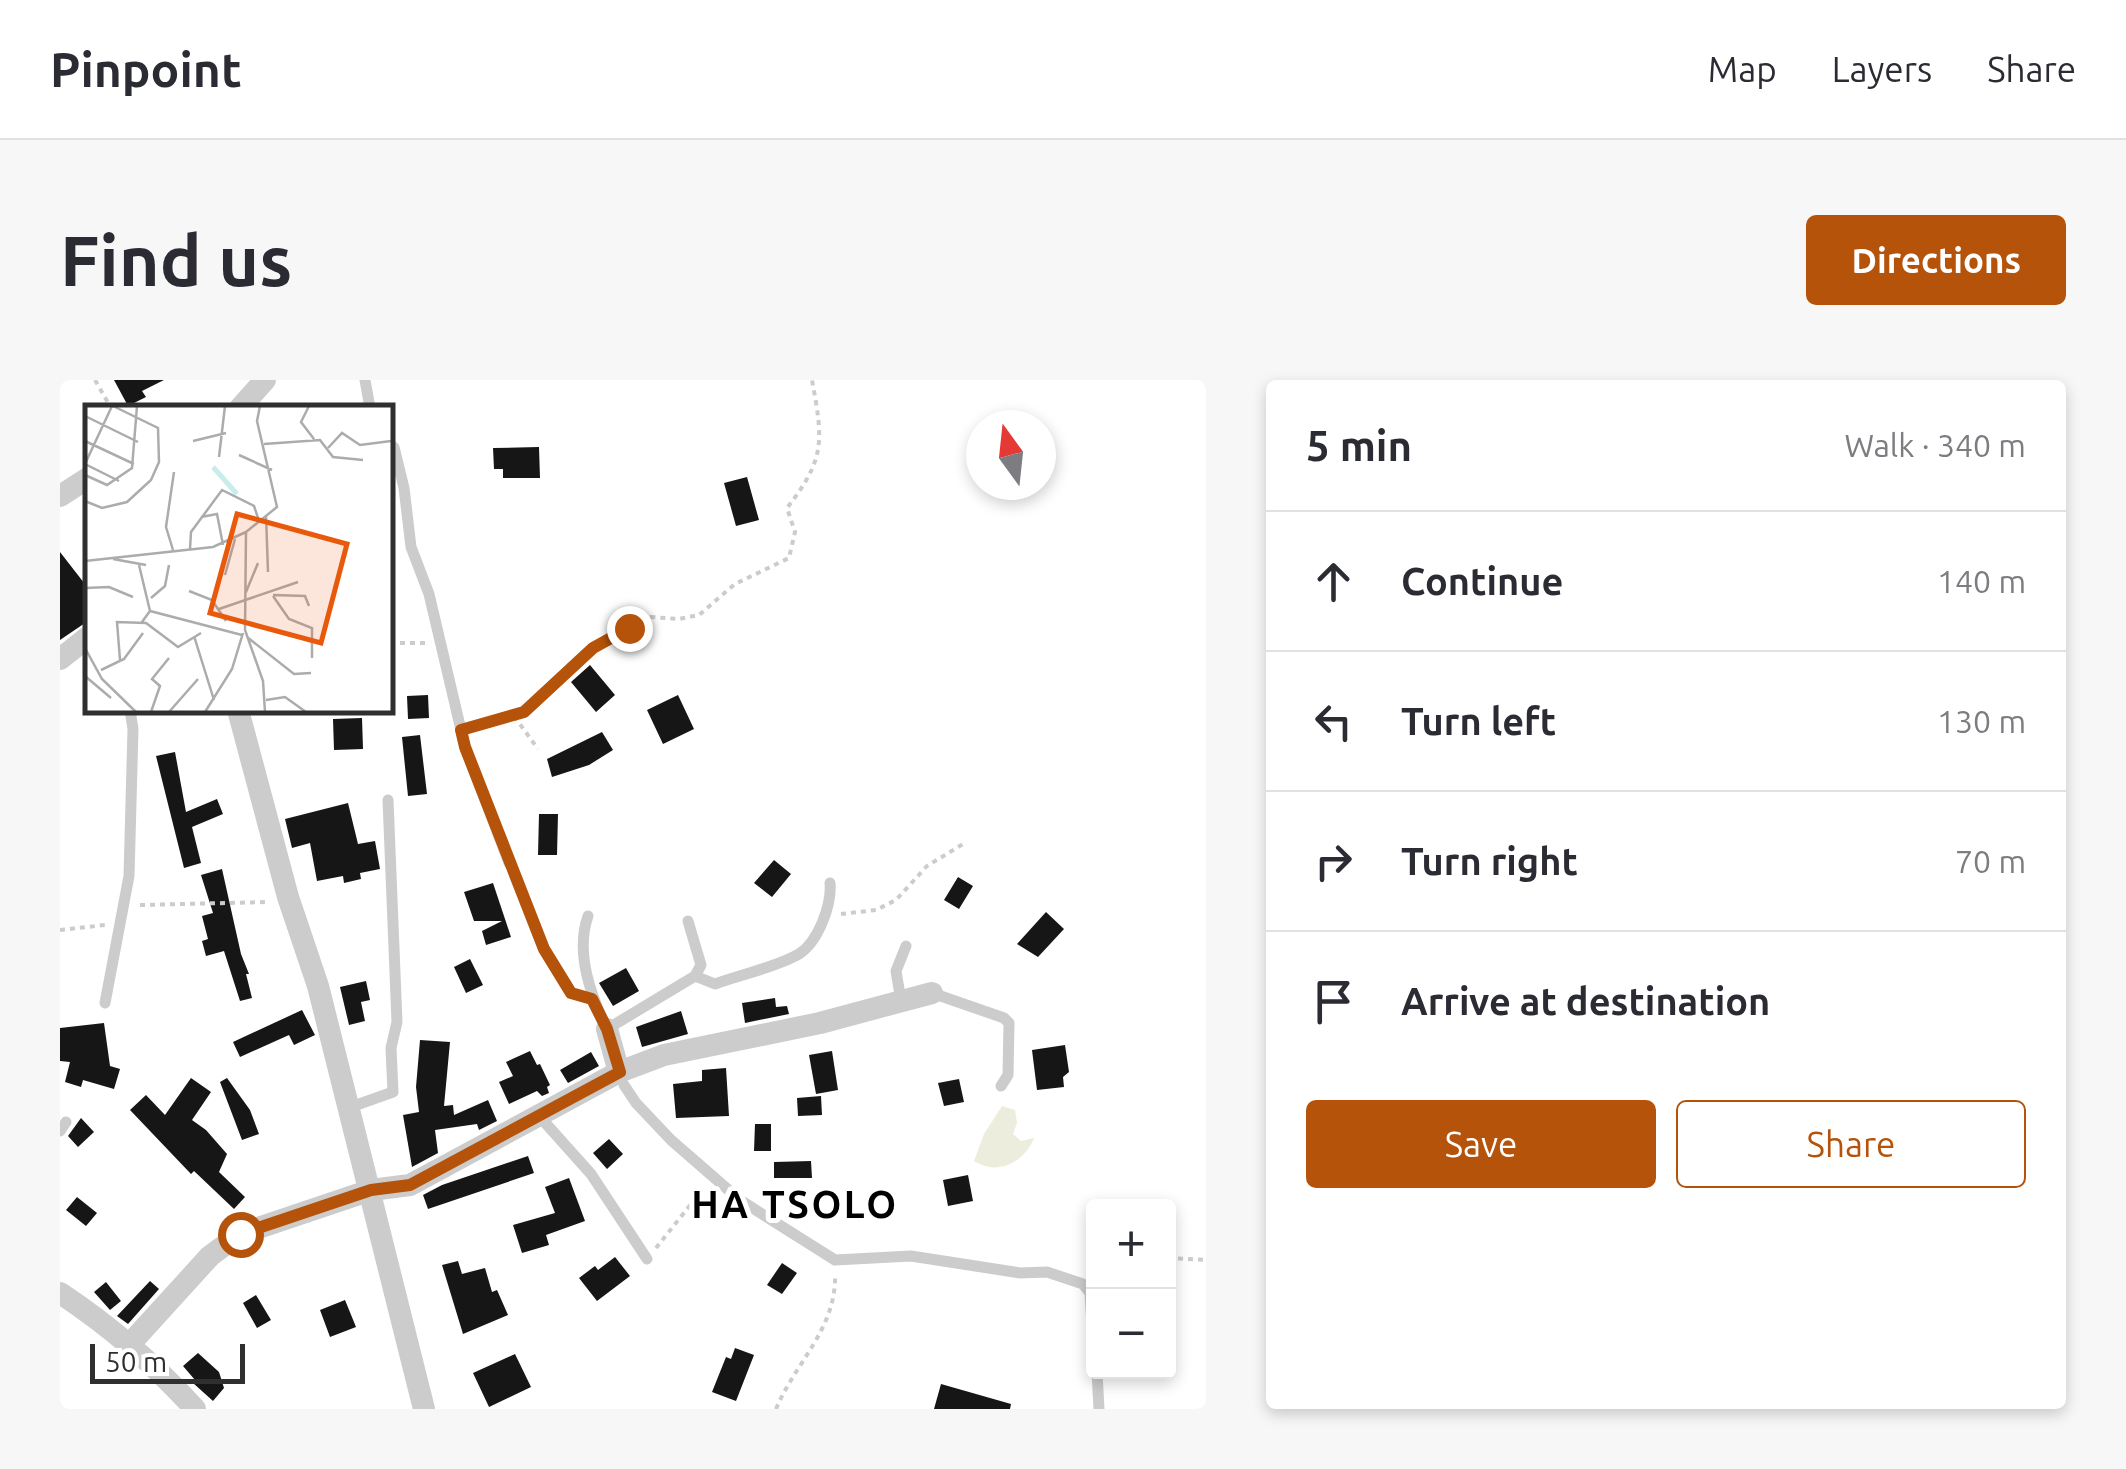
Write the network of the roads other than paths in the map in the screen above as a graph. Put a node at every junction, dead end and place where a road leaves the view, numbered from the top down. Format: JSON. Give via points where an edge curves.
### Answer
{"nodes":[{"id":1,"x":265,"y":380,"type":"edge"},
{"id":2,"x":365,"y":380,"type":"edge"},
{"id":3,"x":243,"y":405,"type":"edge"},
{"id":4,"x":369,"y":405,"type":"edge"},
{"id":5,"x":392,"y":447,"type":"edge"},
{"id":6,"x":85,"y":480,"type":"edge"},
{"id":7,"x":60,"y":496,"type":"edge"},
{"id":8,"x":85,"y":639,"type":"edge"},
{"id":9,"x":60,"y":660,"type":"edge"},
{"id":10,"x":130,"y":712,"type":"edge"},
{"id":11,"x":239,"y":712,"type":"edge"},
{"id":12,"x":388,"y":800,"type":"dead end"},
{"id":13,"x":509,"y":862,"type":"road end"},
{"id":14,"x":830,"y":883,"type":"dead end"},
{"id":15,"x":588,"y":916,"type":"dead end"},
{"id":16,"x":688,"y":921,"type":"dead end"},
{"id":17,"x":906,"y":946,"type":"dead end"},
{"id":18,"x":694,"y":976,"type":"junction"},
{"id":19,"x":932,"y":993,"type":"joint"},
{"id":20,"x":902,"y":1002,"type":"junction"},
{"id":21,"x":105,"y":1003,"type":"dead end"},
{"id":22,"x":607,"y":1029,"type":"junction"},
{"id":23,"x":622,"y":1078,"type":"junction"},
{"id":24,"x":1001,"y":1086,"type":"dead end"},
{"id":25,"x":346,"y":1109,"type":"junction"},
{"id":26,"x":540,"y":1117,"type":"junction"},
{"id":27,"x":371,"y":1190,"type":"junction"},
{"id":28,"x":646,"y":1258,"type":"road end"},
{"id":29,"x":1087,"y":1289,"type":"edge"},
{"id":30,"x":60,"y":1294,"type":"edge"},
{"id":31,"x":129,"y":1345,"type":"junction"},
{"id":32,"x":1097,"y":1379,"type":"edge"},
{"id":33,"x":194,"y":1409,"type":"edge"},
{"id":34,"x":424,"y":1409,"type":"edge"},
{"id":35,"x":1098,"y":1409,"type":"edge"}],
"edges":[{"from":1,"to":3,"type":"street"},
{"from":2,"to":4,"type":"lane"},
{"from":5,"to":13,"type":"lane","via":[[411,547],[461,730]]},
{"from":6,"to":7,"type":"street"},
{"from":8,"to":9,"type":"street"},
{"from":10,"to":21,"type":"lane","via":[[125,907]]},
{"from":11,"to":25,"type":"street","via":[[318,986]]},
{"from":12,"to":25,"type":"lane","via":[[397,1022],[393,1092]]},
{"from":14,"to":18,"type":"lane","via":[[826,916],[802,953],[715,984]]},
{"from":15,"to":22,"type":"lane","via":[[583,930],[592,999]]},
{"from":16,"to":18,"type":"lane","via":[[701,965]]},
{"from":17,"to":20,"type":"lane","via":[[896,971]]},
{"from":18,"to":22,"type":"lane"},
{"from":19,"to":20,"type":"street"},
{"from":19,"to":24,"type":"lane","via":[[1009,1023],[1008,1075]]},
{"from":20,"to":23,"type":"street","via":[[682,1050]]},
{"from":22,"to":23,"type":"street"},
{"from":23,"to":26,"type":"street"},
{"from":23,"to":29,"type":"lane","via":[[636,1103],[714,1178],[834,1260],[911,1256],[1046,1272]]},
{"from":25,"to":27,"type":"street"},
{"from":26,"to":27,"type":"street","via":[[410,1185]]},
{"from":26,"to":28,"type":"lane","via":[[591,1174]]},
{"from":27,"to":31,"type":"street","via":[[240,1234],[210,1256]]},
{"from":27,"to":34,"type":"street"},
{"from":30,"to":31,"type":"street"},
{"from":31,"to":33,"type":"street"},
{"from":32,"to":35,"type":"lane"}]}
